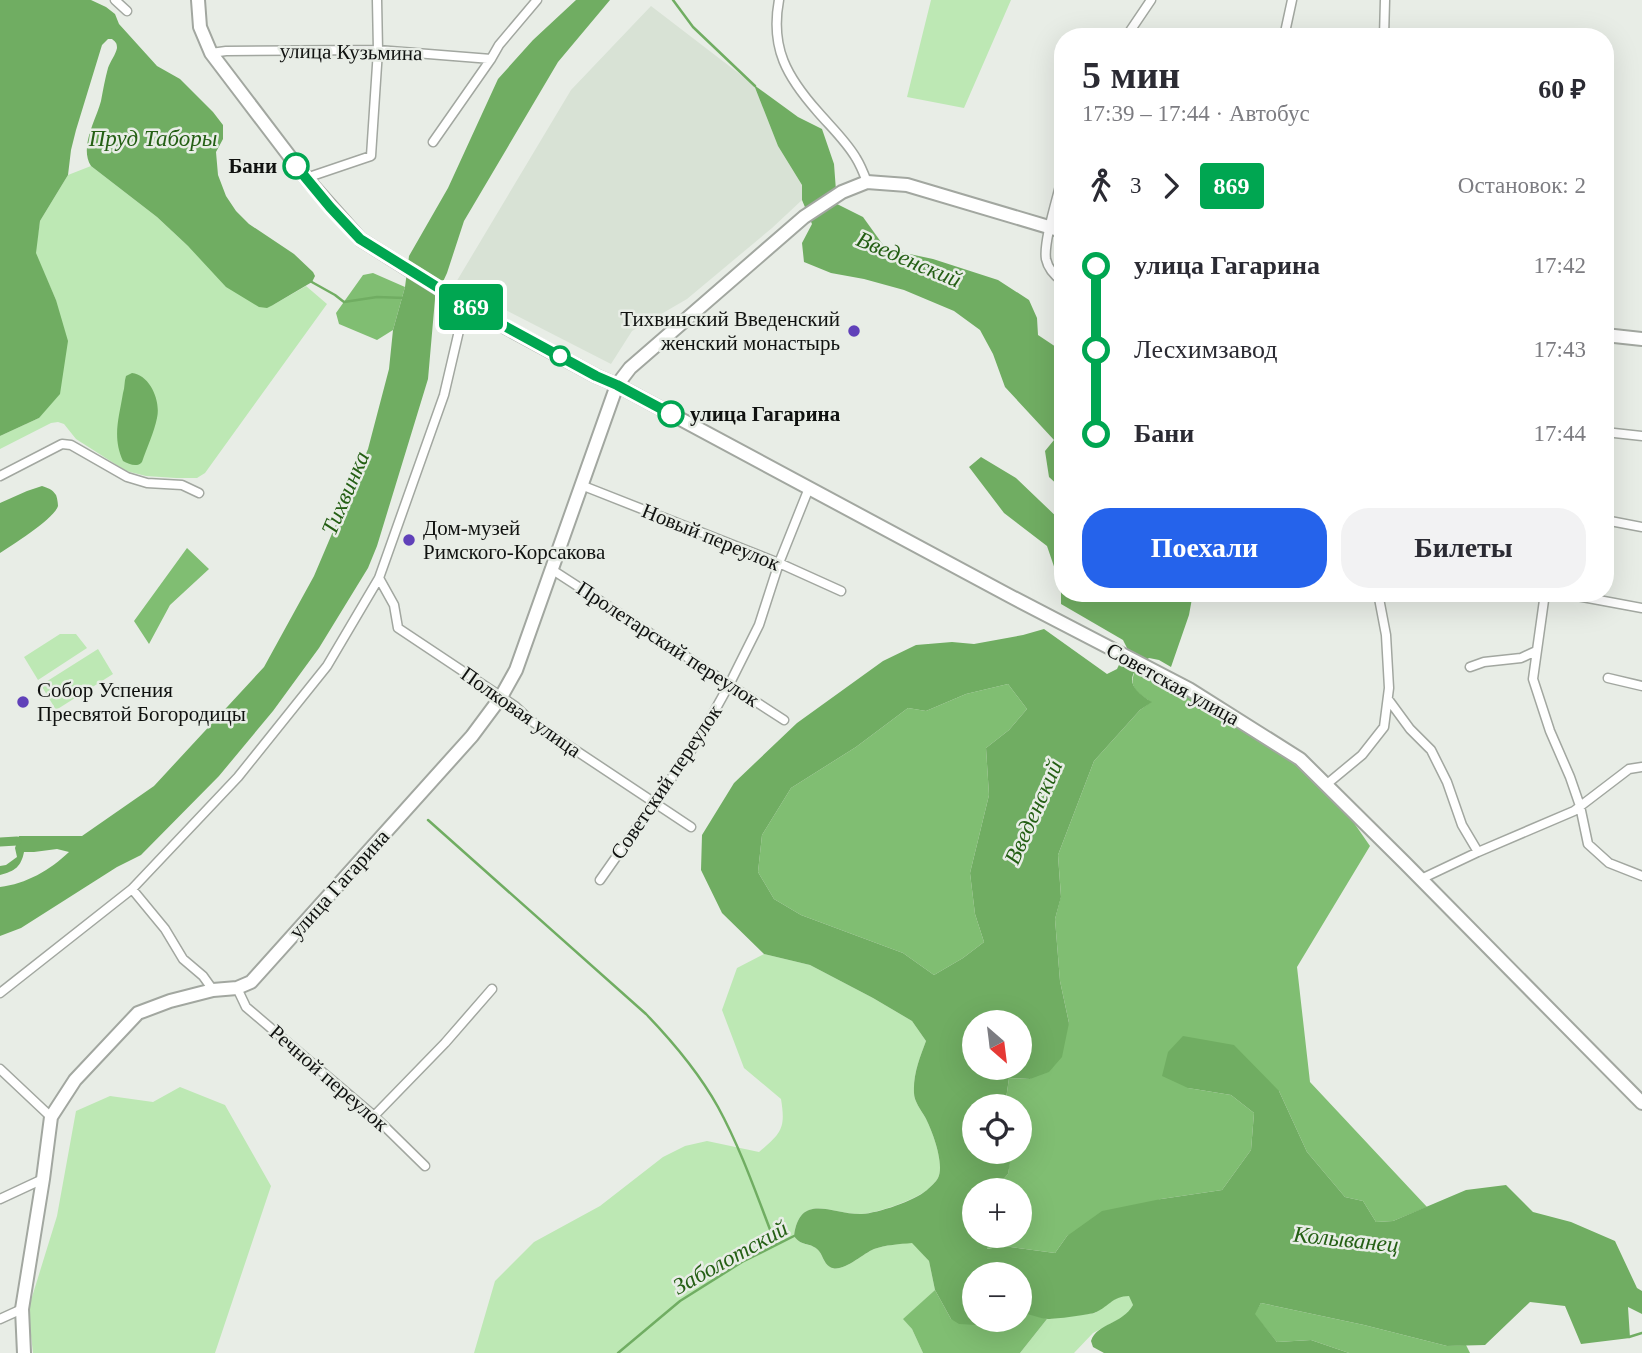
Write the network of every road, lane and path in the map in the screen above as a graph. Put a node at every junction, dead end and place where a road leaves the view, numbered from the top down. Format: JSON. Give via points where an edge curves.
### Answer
{"nodes":[{"id":1,"x":115,"y":0,"type":"edge"},
{"id":2,"x":198,"y":0,"type":"edge"},
{"id":3,"x":377,"y":0,"type":"edge"},
{"id":4,"x":537,"y":0,"type":"edge"},
{"id":5,"x":779,"y":0,"type":"edge"},
{"id":6,"x":1151,"y":0,"type":"edge"},
{"id":7,"x":1292,"y":0,"type":"edge"},
{"id":8,"x":1385,"y":0,"type":"edge"},
{"id":9,"x":127,"y":10,"type":"dead end"},
{"id":10,"x":1132,"y":28,"type":"edge"},
{"id":11,"x":1286,"y":28,"type":"edge"},
{"id":12,"x":1384,"y":28,"type":"edge"},
{"id":13,"x":378,"y":50,"type":"junction"},
{"id":14,"x":211,"y":53,"type":"junction"},
{"id":15,"x":491,"y":59,"type":"junction"},
{"id":16,"x":433,"y":142,"type":"dead end"},
{"id":17,"x":306,"y":178,"type":"junction"},
{"id":18,"x":867,"y":183,"type":"junction"},
{"id":19,"x":1054,"y":229,"type":"edge"},
{"id":20,"x":1054,"y":236,"type":"edge"},
{"id":21,"x":1054,"y":273,"type":"edge"},
{"id":22,"x":466,"y":305,"type":"junction"},
{"id":23,"x":1614,"y":336,"type":"edge"},
{"id":24,"x":1642,"y":339,"type":"edge"},
{"id":25,"x":617,"y":385,"type":"junction"},
{"id":26,"x":1614,"y":433,"type":"edge"},
{"id":27,"x":1642,"y":436,"type":"edge"},
{"id":28,"x":0,"y":476,"type":"edge"},
{"id":29,"x":581,"y":485,"type":"junction"},
{"id":30,"x":808,"y":488,"type":"junction"},
{"id":31,"x":199,"y":493,"type":"dead end"},
{"id":32,"x":1614,"y":522,"type":"edge"},
{"id":33,"x":1642,"y":527,"type":"edge"},
{"id":34,"x":779,"y":563,"type":"junction"},
{"id":35,"x":551,"y":569,"type":"junction"},
{"id":36,"x":380,"y":578,"type":"junction"},
{"id":37,"x":841,"y":592,"type":"dead end"},
{"id":38,"x":1380,"y":602,"type":"edge"},
{"id":39,"x":1544,"y":602,"type":"edge"},
{"id":40,"x":1610,"y":602,"type":"edge"},
{"id":41,"x":1642,"y":608,"type":"edge"},
{"id":42,"x":1536,"y":651,"type":"junction"},
{"id":43,"x":1470,"y":667,"type":"dead end"},
{"id":44,"x":1608,"y":678,"type":"dead end"},
{"id":45,"x":730,"y":683,"type":"junction"},
{"id":46,"x":1642,"y":686,"type":"edge"},
{"id":47,"x":501,"y":697,"type":"junction"},
{"id":48,"x":1388,"y":699,"type":"junction"},
{"id":49,"x":784,"y":720,"type":"dead end"},
{"id":50,"x":1642,"y":767,"type":"edge"},
{"id":51,"x":1327,"y":784,"type":"junction"},
{"id":52,"x":655,"y":803,"type":"junction"},
{"id":53,"x":1580,"y":806,"type":"junction"},
{"id":54,"x":691,"y":827,"type":"dead end"},
{"id":55,"x":1478,"y":852,"type":"junction"},
{"id":56,"x":1642,"y":876,"type":"edge"},
{"id":57,"x":1421,"y":879,"type":"junction"},
{"id":58,"x":600,"y":880,"type":"dead end"},
{"id":59,"x":132,"y":889,"type":"junction"},
{"id":60,"x":237,"y":988,"type":"junction"},
{"id":61,"x":492,"y":989,"type":"dead end"},
{"id":62,"x":213,"y":990,"type":"junction"},
{"id":63,"x":0,"y":993,"type":"edge"},
{"id":64,"x":0,"y":1069,"type":"edge"},
{"id":65,"x":1642,"y":1103,"type":"edge"},
{"id":66,"x":374,"y":1116,"type":"junction"},
{"id":67,"x":51,"y":1117,"type":"junction"},
{"id":68,"x":425,"y":1166,"type":"dead end"},
{"id":69,"x":44,"y":1180,"type":"junction"},
{"id":70,"x":0,"y":1199,"type":"edge"},
{"id":71,"x":22,"y":1309,"type":"junction"},
{"id":72,"x":0,"y":1319,"type":"edge"},
{"id":73,"x":24,"y":1353,"type":"edge"}],
"edges":[{"from":1,"to":9,"type":"street"},
{"from":2,"to":14,"type":"main road","via":[[200,27]]},
{"from":3,"to":13,"type":"street"},
{"from":4,"to":15,"type":"street"},
{"from":5,"to":18,"type":"street","via":[[775,20],[782,60],[856,157]]},
{"from":6,"to":10,"type":"street"},
{"from":7,"to":11,"type":"street"},
{"from":8,"to":12,"type":"street"},
{"from":13,"to":14,"type":"street","name":"улица Кузьмина"},
{"from":13,"to":15,"type":"street","name":"улица Кузьмина"},
{"from":13,"to":17,"type":"street","via":[[371,156]]},
{"from":14,"to":17,"type":"main road"},
{"from":15,"to":16,"type":"street"},
{"from":17,"to":22,"type":"main road","name":"Советская улица","via":[[360,239]]},
{"from":18,"to":19,"type":"main road","via":[[907,186]]},
{"from":18,"to":25,"type":"main road","via":[[842,192],[804,217],[630,368]]},
{"from":20,"to":21,"type":"street","via":[[1046,260]]},
{"from":22,"to":25,"type":"main road","name":"Советская улица"},
{"from":22,"to":36,"type":"street","via":[[444,395]]},
{"from":23,"to":24,"type":"main road"},
{"from":25,"to":29,"type":"main road","name":"улица Гагарина"},
{"from":25,"to":30,"type":"main road","name":"Советская улица"},
{"from":26,"to":27,"type":"street"},
{"from":28,"to":31,"type":"street","via":[[62,444],[127,477],[182,485]]},
{"from":29,"to":34,"type":"street","name":"Новый переулок"},
{"from":29,"to":35,"type":"main road","name":"улица Гагарина"},
{"from":30,"to":34,"type":"street","name":"Советский переулок"},
{"from":30,"to":51,"type":"main road","name":"Советская улица","via":[[1189,689],[1300,759]]},
{"from":32,"to":33,"type":"street"},
{"from":34,"to":37,"type":"street","name":"Новый переулок"},
{"from":34,"to":45,"type":"street","name":"Советский переулок","via":[[760,625]]},
{"from":35,"to":45,"type":"street","name":"Пролетарский переулок"},
{"from":35,"to":47,"type":"main road","name":"улица Гагарина","via":[[516,670]]},
{"from":36,"to":47,"type":"street","name":"Полковая улица","via":[[394,605],[398,628]]},
{"from":36,"to":59,"type":"street","via":[[327,666],[238,777]]},
{"from":38,"to":48,"type":"street"},
{"from":39,"to":42,"type":"street"},
{"from":40,"to":41,"type":"street"},
{"from":42,"to":43,"type":"street"},
{"from":42,"to":53,"type":"street","via":[[1533,679]]},
{"from":44,"to":46,"type":"street"},
{"from":45,"to":49,"type":"street","name":"Пролетарский переулок"},
{"from":45,"to":52,"type":"street","name":"Советский переулок"},
{"from":47,"to":52,"type":"street","name":"Полковая улица"},
{"from":47,"to":60,"type":"main road","name":"улица Гагарина","via":[[472,736],[251,982]]},
{"from":48,"to":51,"type":"street","via":[[1384,727],[1362,755]]},
{"from":48,"to":55,"type":"street","via":[[1431,750]]},
{"from":50,"to":53,"type":"street","via":[[1629,769]]},
{"from":51,"to":57,"type":"main road","name":"Советская улица"},
{"from":52,"to":54,"type":"street","name":"Полковая улица"},
{"from":52,"to":58,"type":"street","name":"Советский переулок"},
{"from":53,"to":55,"type":"street"},
{"from":53,"to":56,"type":"street","via":[[1588,844],[1609,863]]},
{"from":55,"to":57,"type":"street"},
{"from":57,"to":65,"type":"main road","name":"Советская улица"},
{"from":59,"to":62,"type":"street","via":[[166,929],[183,959]]},
{"from":59,"to":63,"type":"street"},
{"from":60,"to":62,"type":"main road"},
{"from":60,"to":66,"type":"street","name":"Речной переулок","via":[[246,1007]]},
{"from":61,"to":66,"type":"street"},
{"from":62,"to":67,"type":"main road","via":[[138,1013],[75,1080]]},
{"from":64,"to":67,"type":"street"},
{"from":66,"to":68,"type":"street","name":"Речной переулок"},
{"from":67,"to":69,"type":"main road"},
{"from":69,"to":70,"type":"street"},
{"from":69,"to":71,"type":"main road"},
{"from":71,"to":72,"type":"street"},
{"from":71,"to":73,"type":"main road"}]}
